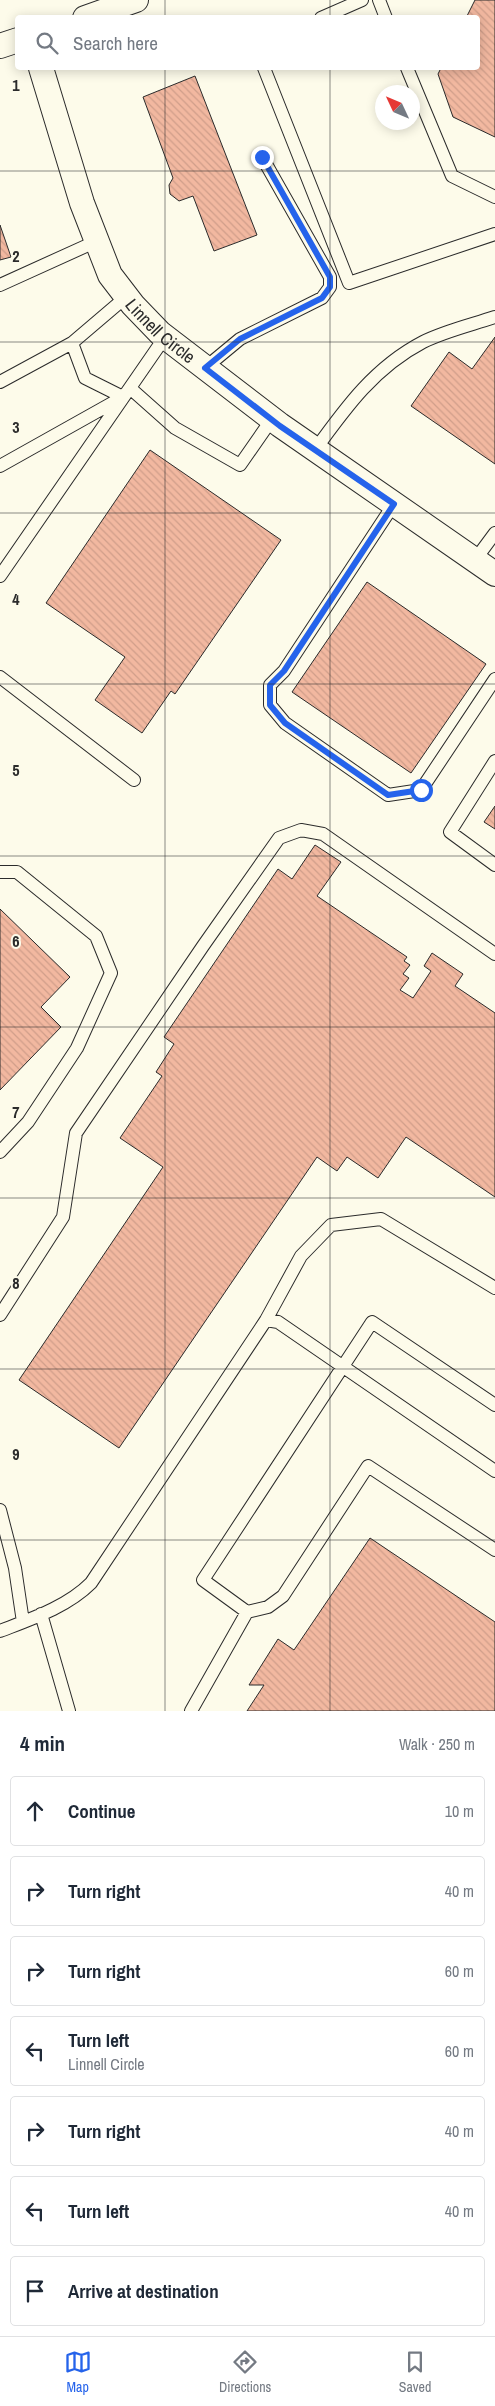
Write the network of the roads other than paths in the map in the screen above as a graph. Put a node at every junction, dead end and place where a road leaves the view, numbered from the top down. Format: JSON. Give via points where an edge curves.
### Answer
{"nodes":[{"id":1,"x":136,"y":0,"type":"edge"},
{"id":2,"x":362,"y":0,"type":"edge"},
{"id":3,"x":379,"y":0,"type":"edge"},
{"id":4,"x":94,"y":15,"type":"edge"},
{"id":5,"x":328,"y":15,"type":"edge"},
{"id":6,"x":385,"y":15,"type":"edge"},
{"id":7,"x":15,"y":41,"type":"edge"},
{"id":8,"x":0,"y":46,"type":"edge"},
{"id":9,"x":42,"y":70,"type":"edge"},
{"id":10,"x":265,"y":70,"type":"edge"},
{"id":11,"x":408,"y":70,"type":"edge"},
{"id":12,"x":262,"y":157,"type":"dead end"},
{"id":13,"x":495,"y":197,"type":"edge"},
{"id":14,"x":495,"y":234,"type":"edge"},
{"id":15,"x":97,"y":241,"type":"junction"},
{"id":16,"x":0,"y":285,"type":"edge"},
{"id":17,"x":126,"y":297,"type":"junction"},
{"id":18,"x":495,"y":317,"type":"edge"},
{"id":19,"x":165,"y":337,"type":"junction"},
{"id":20,"x":72,"y":342,"type":"junction"},
{"id":21,"x":205,"y":368,"type":"junction"},
{"id":22,"x":0,"y":382,"type":"edge"},
{"id":23,"x":127,"y":392,"type":"junction"},
{"id":24,"x":272,"y":419,"type":"junction"},
{"id":25,"x":315,"y":450,"type":"junction"},
{"id":26,"x":0,"y":466,"type":"edge"},
{"id":27,"x":394,"y":504,"type":"junction"},
{"id":28,"x":495,"y":533,"type":"edge"},
{"id":29,"x":475,"y":560,"type":"junction"},
{"id":30,"x":495,"y":574,"type":"edge"},
{"id":31,"x":0,"y":576,"type":"edge"},
{"id":32,"x":0,"y":678,"type":"edge"},
{"id":33,"x":495,"y":679,"type":"edge"},
{"id":34,"x":495,"y":761,"type":"edge"},
{"id":35,"x":134,"y":780,"type":"dead end"},
{"id":36,"x":495,"y":865,"type":"edge"},
{"id":37,"x":0,"y":872,"type":"edge"},
{"id":38,"x":495,"y":954,"type":"edge"},
{"id":39,"x":0,"y":1152,"type":"edge"},
{"id":40,"x":495,"y":1288,"type":"edge"},
{"id":41,"x":0,"y":1315,"type":"edge"},
{"id":42,"x":266,"y":1320,"type":"junction"},
{"id":43,"x":343,"y":1366,"type":"junction"},
{"id":44,"x":495,"y":1405,"type":"edge"},
{"id":45,"x":495,"y":1471,"type":"edge"},
{"id":46,"x":0,"y":1510,"type":"edge"},
{"id":47,"x":495,"y":1550,"type":"edge"},
{"id":48,"x":248,"y":1612,"type":"junction"},
{"id":49,"x":41,"y":1614,"type":"junction"},
{"id":50,"x":23,"y":1622,"type":"junction"},
{"id":51,"x":0,"y":1631,"type":"edge"},
{"id":52,"x":69,"y":1711,"type":"edge"},
{"id":53,"x":191,"y":1711,"type":"edge"}],
"edges":[{"from":1,"to":4,"type":"street"},
{"from":2,"to":5,"type":"lane"},
{"from":3,"to":6,"type":"lane"},
{"from":7,"to":8,"type":"street"},
{"from":9,"to":15,"type":"street","name":"Linnell Circle","via":[[82,203]]},
{"from":10,"to":14,"type":"lane","via":[[349,283]]},
{"from":11,"to":13,"type":"lane","via":[[452,176]]},
{"from":12,"to":21,"type":"lane","via":[[330,277],[330,287],[322,298],[240,339]]},
{"from":15,"to":16,"type":"lane"},
{"from":15,"to":17,"type":"street","name":"Linnell Circle","via":[[110,275]]},
{"from":17,"to":19,"type":"street","name":"Linnell Circle"},
{"from":17,"to":20,"type":"lane"},
{"from":18,"to":25,"type":"lane","via":[[424,342],[394,359],[350,402]]},
{"from":19,"to":21,"type":"street","name":"Linnell Circle"},
{"from":19,"to":23,"type":"lane"},
{"from":20,"to":22,"type":"lane"},
{"from":20,"to":23,"type":"lane","via":[[85,378]]},
{"from":21,"to":24,"type":"street","name":"Linnell Circle"},
{"from":23,"to":24,"type":"lane","via":[[174,428],[240,465]]},
{"from":23,"to":26,"type":"lane"},
{"from":23,"to":31,"type":"lane"},
{"from":24,"to":25,"type":"street","name":"Linnell Circle"},
{"from":25,"to":27,"type":"street","name":"Linnell Circle"},
{"from":27,"to":29,"type":"street","name":"Linnell Circle"},
{"from":27,"to":33,"type":"lane","via":[[284,671],[270,685],[270,705],[285,723],[388,795],[421,790]]},
{"from":28,"to":29,"type":"lane"},
{"from":29,"to":30,"type":"street","name":"Linnell Circle"},
{"from":32,"to":35,"type":"lane"},
{"from":34,"to":36,"type":"lane","via":[[450,832]]},
{"from":37,"to":39,"type":"lane","via":[[17,872],[96,936],[110,973],[77,1048],[28,1122]]},
{"from":38,"to":41,"type":"lane","via":[[322,834],[301,830],[279,838],[76,1133],[63,1217]]},
{"from":40,"to":42,"type":"lane","via":[[381,1219],[331,1225],[302,1256]]},
{"from":42,"to":43,"type":"lane","via":[[278,1322]]},
{"from":42,"to":49,"type":"lane","via":[[90,1583],[80,1593]]},
{"from":43,"to":44,"type":"lane","via":[[372,1322]]},
{"from":43,"to":45,"type":"lane"},
{"from":43,"to":48,"type":"lane","via":[[203,1580]]},
{"from":46,"to":50,"type":"lane","via":[[15,1568]]},
{"from":47,"to":48,"type":"lane","via":[[368,1466],[283,1596],[268,1606]]},
{"from":48,"to":53,"type":"lane"},
{"from":49,"to":50,"type":"lane"},
{"from":49,"to":52,"type":"lane"},
{"from":50,"to":51,"type":"lane"}]}
